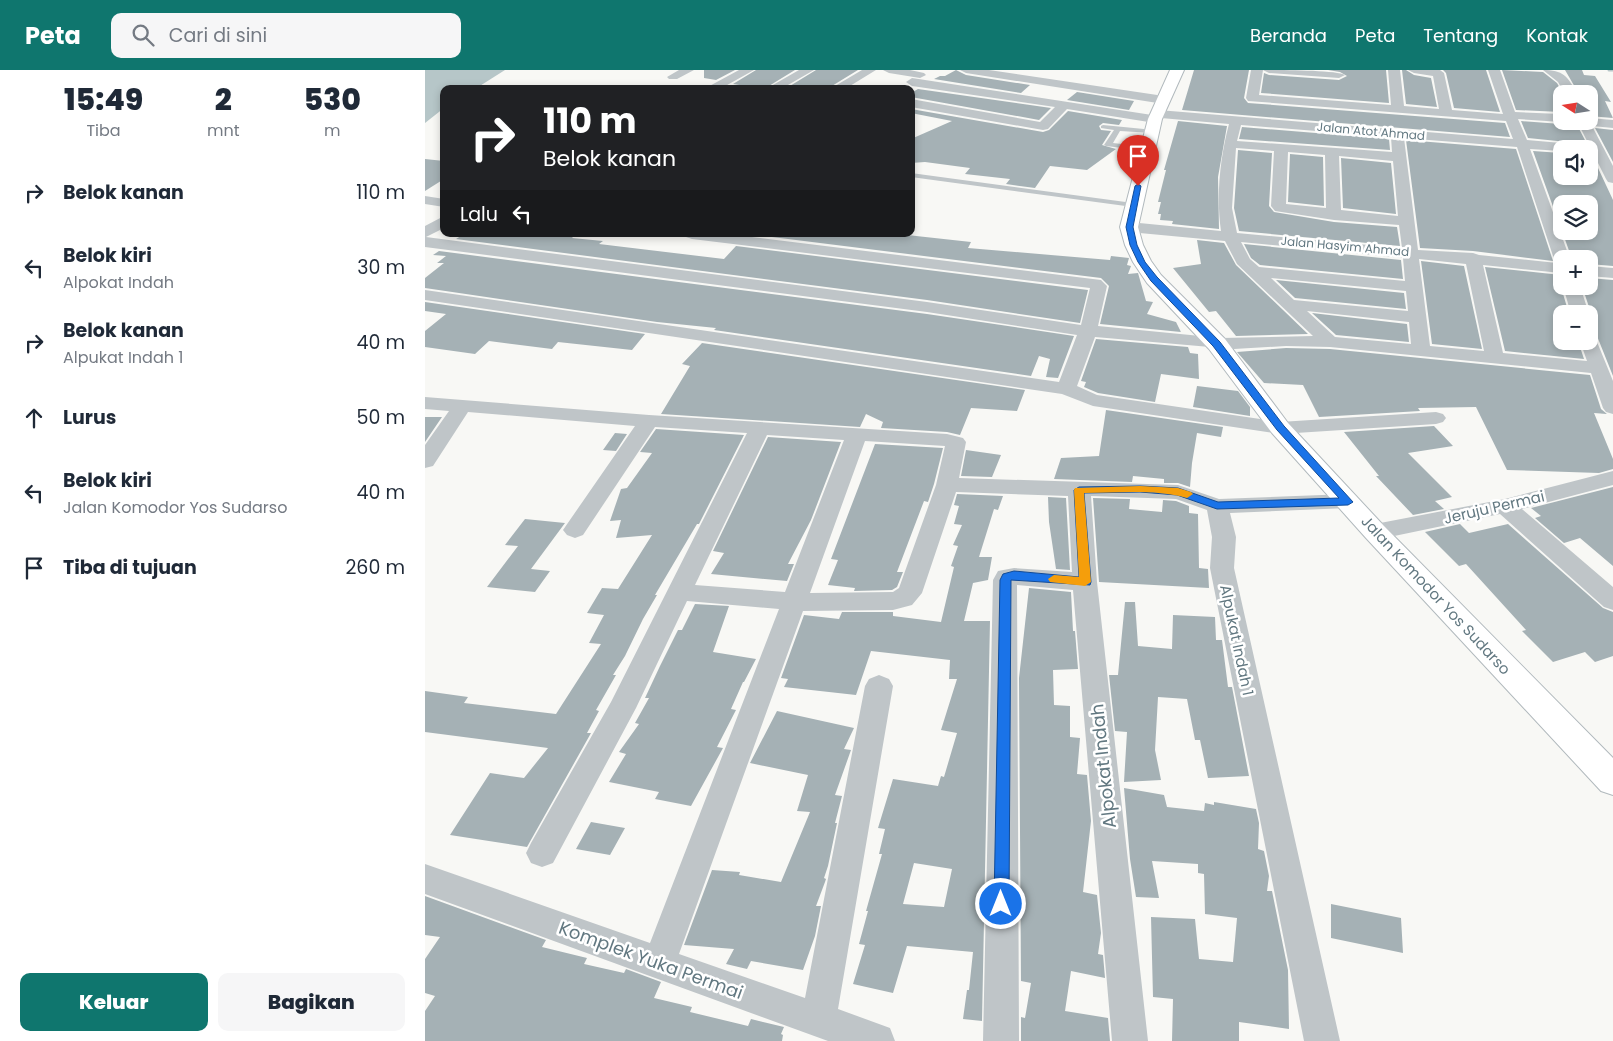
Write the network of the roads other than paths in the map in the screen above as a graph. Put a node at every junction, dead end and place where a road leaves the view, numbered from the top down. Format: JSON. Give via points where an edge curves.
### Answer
{"nodes":[{"id":1,"x":688,"y":70,"type":"edge"},
{"id":2,"x":748,"y":70,"type":"edge"},
{"id":3,"x":808,"y":70,"type":"edge"},
{"id":4,"x":870,"y":70,"type":"edge"},
{"id":5,"x":889,"y":70,"type":"edge"},
{"id":6,"x":966,"y":70,"type":"edge"},
{"id":7,"x":1177,"y":70,"type":"edge"},
{"id":8,"x":1257,"y":70,"type":"edge"},
{"id":9,"x":1269,"y":70,"type":"edge"},
{"id":10,"x":1394,"y":70,"type":"edge"},
{"id":11,"x":1414,"y":70,"type":"edge"},
{"id":12,"x":1494,"y":70,"type":"edge"},
{"id":13,"x":1549,"y":70,"type":"edge"},
{"id":14,"x":1339,"y":73,"type":"edge"},
{"id":15,"x":921,"y":76,"type":"edge"},
{"id":16,"x":673,"y":77,"type":"dead end"},
{"id":17,"x":719,"y":85,"type":"edge"},
{"id":18,"x":780,"y":85,"type":"edge"},
{"id":19,"x":843,"y":85,"type":"edge"},
{"id":20,"x":906,"y":85,"type":"edge"},
{"id":21,"x":1567,"y":85,"type":"edge"},
{"id":22,"x":1337,"y":104,"type":"junction"},
{"id":23,"x":915,"y":105,"type":"edge"},
{"id":24,"x":1065,"y":105,"type":"junction"},
{"id":25,"x":1398,"y":109,"type":"junction"},
{"id":26,"x":1445,"y":113,"type":"junction"},
{"id":27,"x":1510,"y":116,"type":"junction"},
{"id":28,"x":1553,"y":118,"type":"edge"},
{"id":29,"x":1236,"y":120,"type":"junction"},
{"id":30,"x":1598,"y":122,"type":"edge"},
{"id":31,"x":1155,"y":123,"type":"junction"},
{"id":32,"x":1613,"y":124,"type":"edge"},
{"id":33,"x":1103,"y":127,"type":"dead end"},
{"id":34,"x":1117,"y":129,"type":"junction"},
{"id":35,"x":1335,"y":129,"type":"junction"},
{"id":36,"x":1397,"y":134,"type":"junction"},
{"id":37,"x":1230,"y":144,"type":"junction"},
{"id":38,"x":1522,"y":144,"type":"junction"},
{"id":39,"x":1553,"y":146,"type":"edge"},
{"id":40,"x":1281,"y":148,"type":"junction"},
{"id":41,"x":1598,"y":150,"type":"edge"},
{"id":42,"x":1613,"y":151,"type":"edge"},
{"id":43,"x":1332,"y":152,"type":"junction"},
{"id":44,"x":1400,"y":158,"type":"junction"},
{"id":45,"x":1598,"y":159,"type":"edge"},
{"id":46,"x":915,"y":175,"type":"edge"},
{"id":47,"x":1613,"y":178,"type":"edge"},
{"id":48,"x":425,"y":200,"type":"edge"},
{"id":49,"x":440,"y":202,"type":"edge"},
{"id":50,"x":1334,"y":215,"type":"junction"},
{"id":51,"x":1131,"y":216,"type":"junction"},
{"id":52,"x":1406,"y":221,"type":"junction"},
{"id":53,"x":440,"y":223,"type":"edge"},
{"id":54,"x":425,"y":232,"type":"edge"},
{"id":55,"x":1230,"y":236,"type":"junction"},
{"id":56,"x":716,"y":237,"type":"edge"},
{"id":57,"x":425,"y":242,"type":"edge"},
{"id":58,"x":1559,"y":250,"type":"edge"},
{"id":59,"x":1411,"y":252,"type":"junction"},
{"id":60,"x":1473,"y":258,"type":"junction"},
{"id":61,"x":1553,"y":267,"type":"edge"},
{"id":62,"x":1253,"y":271,"type":"junction"},
{"id":63,"x":1598,"y":271,"type":"edge"},
{"id":64,"x":1613,"y":273,"type":"edge"},
{"id":65,"x":1413,"y":287,"type":"junction"},
{"id":66,"x":425,"y":295,"type":"edge"},
{"id":67,"x":1287,"y":304,"type":"junction"},
{"id":68,"x":1417,"y":317,"type":"junction"},
{"id":69,"x":1088,"y":331,"type":"junction"},
{"id":70,"x":1330,"y":342,"type":"junction"},
{"id":71,"x":1215,"y":343,"type":"junction"},
{"id":72,"x":1592,"y":350,"type":"edge"},
{"id":73,"x":1421,"y":351,"type":"junction"},
{"id":74,"x":1495,"y":358,"type":"junction"},
{"id":75,"x":1597,"y":368,"type":"junction"},
{"id":76,"x":1066,"y":389,"type":"junction"},
{"id":77,"x":425,"y":403,"type":"edge"},
{"id":78,"x":461,"y":406,"type":"junction"},
{"id":79,"x":1613,"y":408,"type":"edge"},
{"id":80,"x":1436,"y":418,"type":"dead end"},
{"id":81,"x":649,"y":421,"type":"junction"},
{"id":82,"x":761,"y":428,"type":"junction"},
{"id":83,"x":1280,"y":428,"type":"junction"},
{"id":84,"x":857,"y":434,"type":"junction"},
{"id":85,"x":425,"y":462,"type":"edge"},
{"id":86,"x":1611,"y":481,"type":"edge"},
{"id":87,"x":947,"y":485,"type":"junction"},
{"id":88,"x":1079,"y":490,"type":"junction"},
{"id":89,"x":1348,"y":502,"type":"junction"},
{"id":90,"x":1217,"y":506,"type":"junction"},
{"id":91,"x":1505,"y":506,"type":"junction"},
{"id":92,"x":575,"y":530,"type":"dead end"},
{"id":93,"x":1375,"y":532,"type":"junction"},
{"id":94,"x":1085,"y":582,"type":"junction"},
{"id":95,"x":680,"y":592,"type":"junction"},
{"id":96,"x":1613,"y":601,"type":"edge"},
{"id":97,"x":795,"y":602,"type":"junction"},
{"id":98,"x":879,"y":686,"type":"dead end"},
{"id":99,"x":1613,"y":782,"type":"edge"},
{"id":100,"x":542,"y":853,"type":"dead end"},
{"id":101,"x":425,"y":879,"type":"edge"},
{"id":102,"x":659,"y":963,"type":"junction"},
{"id":103,"x":818,"y":1020,"type":"junction"},
{"id":104,"x":877,"y":1041,"type":"edge"},
{"id":105,"x":1001,"y":1041,"type":"edge"},
{"id":106,"x":1131,"y":1041,"type":"edge"},
{"id":107,"x":1322,"y":1041,"type":"edge"}],
"edges":[{"from":1,"to":16,"type":"street"},
{"from":2,"to":17,"type":"street"},
{"from":3,"to":18,"type":"street"},
{"from":4,"to":19,"type":"street"},
{"from":5,"to":15,"type":"street"},
{"from":6,"to":31,"type":"street"},
{"from":7,"to":31,"type":"street"},
{"from":8,"to":22,"type":"street","via":[[1259,83],[1252,98]]},
{"from":9,"to":14,"type":"street"},
{"from":10,"to":25,"type":"street"},
{"from":11,"to":26,"type":"street","via":[[1438,73]]},
{"from":12,"to":27,"type":"street"},
{"from":13,"to":21,"type":"street"},
{"from":14,"to":22,"type":"street"},
{"from":15,"to":20,"type":"street"},
{"from":15,"to":24,"type":"street"},
{"from":22,"to":25,"type":"street"},
{"from":22,"to":35,"type":"street"},
{"from":23,"to":24,"type":"street","via":[[1043,126]]},
{"from":24,"to":31,"type":"street"},
{"from":25,"to":26,"type":"street"},
{"from":26,"to":27,"type":"street"},
{"from":27,"to":28,"type":"street"},
{"from":27,"to":38,"type":"street"},
{"from":29,"to":31,"type":"street","name":"Jalan Atot Ahmad"},
{"from":29,"to":35,"type":"street","name":"Jalan Atot Ahmad"},
{"from":29,"to":37,"type":"street"},
{"from":30,"to":32,"type":"street"},
{"from":31,"to":34,"type":"lane"},
{"from":31,"to":34,"type":"lane","via":[[1108,145]]},
{"from":31,"to":51,"type":"street"},
{"from":33,"to":34,"type":"lane"},
{"from":35,"to":36,"type":"street","name":"Jalan Atot Ahmad"},
{"from":36,"to":38,"type":"street","name":"Jalan Atot Ahmad"},
{"from":36,"to":44,"type":"street"},
{"from":37,"to":40,"type":"street"},
{"from":37,"to":55,"type":"street","via":[[1225,208]]},
{"from":38,"to":39,"type":"street","name":"Jalan Atot Ahmad"},
{"from":38,"to":58,"type":"street"},
{"from":40,"to":43,"type":"street"},
{"from":40,"to":50,"type":"street","via":[[1279,206]]},
{"from":41,"to":42,"type":"street","name":"Jalan Atot Ahmad"},
{"from":43,"to":44,"type":"street"},
{"from":43,"to":50,"type":"street"},
{"from":44,"to":52,"type":"street"},
{"from":45,"to":47,"type":"street"},
{"from":46,"to":51,"type":"lane"},
{"from":48,"to":49,"type":"street"},
{"from":50,"to":52,"type":"street"},
{"from":51,"to":55,"type":"street","name":"Jalan Hasyim Ahmad"},
{"from":51,"to":71,"type":"street","name":"Jalan Komodor Yos Sudarso","via":[[1134,245],[1142,262]]},
{"from":52,"to":59,"type":"street"},
{"from":53,"to":54,"type":"street"},
{"from":55,"to":59,"type":"street","name":"Jalan Hasyim Ahmad"},
{"from":55,"to":62,"type":"street","via":[[1243,261]]},
{"from":56,"to":69,"type":"street","via":[[1095,284],[1099,286]]},
{"from":57,"to":69,"type":"street"},
{"from":59,"to":60,"type":"street","name":"Jalan Hasyim Ahmad"},
{"from":59,"to":65,"type":"street"},
{"from":60,"to":61,"type":"street","name":"Jalan Hasyim Ahmad"},
{"from":60,"to":74,"type":"street"},
{"from":62,"to":65,"type":"street"},
{"from":62,"to":67,"type":"street"},
{"from":63,"to":64,"type":"street"},
{"from":65,"to":68,"type":"street"},
{"from":66,"to":76,"type":"street"},
{"from":67,"to":68,"type":"street"},
{"from":67,"to":70,"type":"street"},
{"from":68,"to":73,"type":"street"},
{"from":69,"to":71,"type":"street"},
{"from":69,"to":76,"type":"street"},
{"from":70,"to":71,"type":"street"},
{"from":70,"to":73,"type":"street"},
{"from":71,"to":83,"type":"street","name":"Jalan Komodor Yos Sudarso"},
{"from":72,"to":75,"type":"street"},
{"from":73,"to":74,"type":"street"},
{"from":74,"to":75,"type":"street"},
{"from":75,"to":79,"type":"street"},
{"from":76,"to":83,"type":"street","via":[[1093,400]]},
{"from":77,"to":78,"type":"street"},
{"from":78,"to":81,"type":"street"},
{"from":78,"to":85,"type":"street"},
{"from":80,"to":83,"type":"street"},
{"from":81,"to":82,"type":"street"},
{"from":81,"to":92,"type":"street"},
{"from":82,"to":84,"type":"street"},
{"from":82,"to":95,"type":"street"},
{"from":83,"to":89,"type":"street","name":"Jalan Komodor Yos Sudarso"},
{"from":84,"to":87,"type":"street","via":[[956,442]]},
{"from":84,"to":97,"type":"street"},
{"from":86,"to":91,"type":"street","name":"Jeruju Permai"},
{"from":87,"to":88,"type":"street"},
{"from":87,"to":97,"type":"street","via":[[910,594],[893,601]]},
{"from":88,"to":90,"type":"street","via":[[1178,492]]},
{"from":88,"to":94,"type":"street","name":"Alpokat Indah"},
{"from":89,"to":90,"type":"street"},
{"from":89,"to":93,"type":"street","name":"Jalan Komodor Yos Sudarso"},
{"from":90,"to":107,"type":"street","name":"Alpukat Indah 1","via":[[1224,537],[1222,568]]},
{"from":91,"to":93,"type":"street","name":"Jeruju Permai"},
{"from":91,"to":96,"type":"street"},
{"from":93,"to":99,"type":"street","name":"Jalan Komodor Yos Sudarso"},
{"from":94,"to":105,"type":"street","via":[[1014,576],[1005,580]]},
{"from":94,"to":106,"type":"street","name":"Alpokat Indah"},
{"from":95,"to":97,"type":"street"},
{"from":95,"to":100,"type":"street","via":[[622,708]]},
{"from":97,"to":102,"type":"street"},
{"from":98,"to":103,"type":"street"},
{"from":101,"to":102,"type":"street","name":"Komplek Yuka Permai"},
{"from":102,"to":103,"type":"street","name":"Komplek Yuka Permai"},
{"from":103,"to":104,"type":"street","name":"Komplek Yuka Permai"}]}
